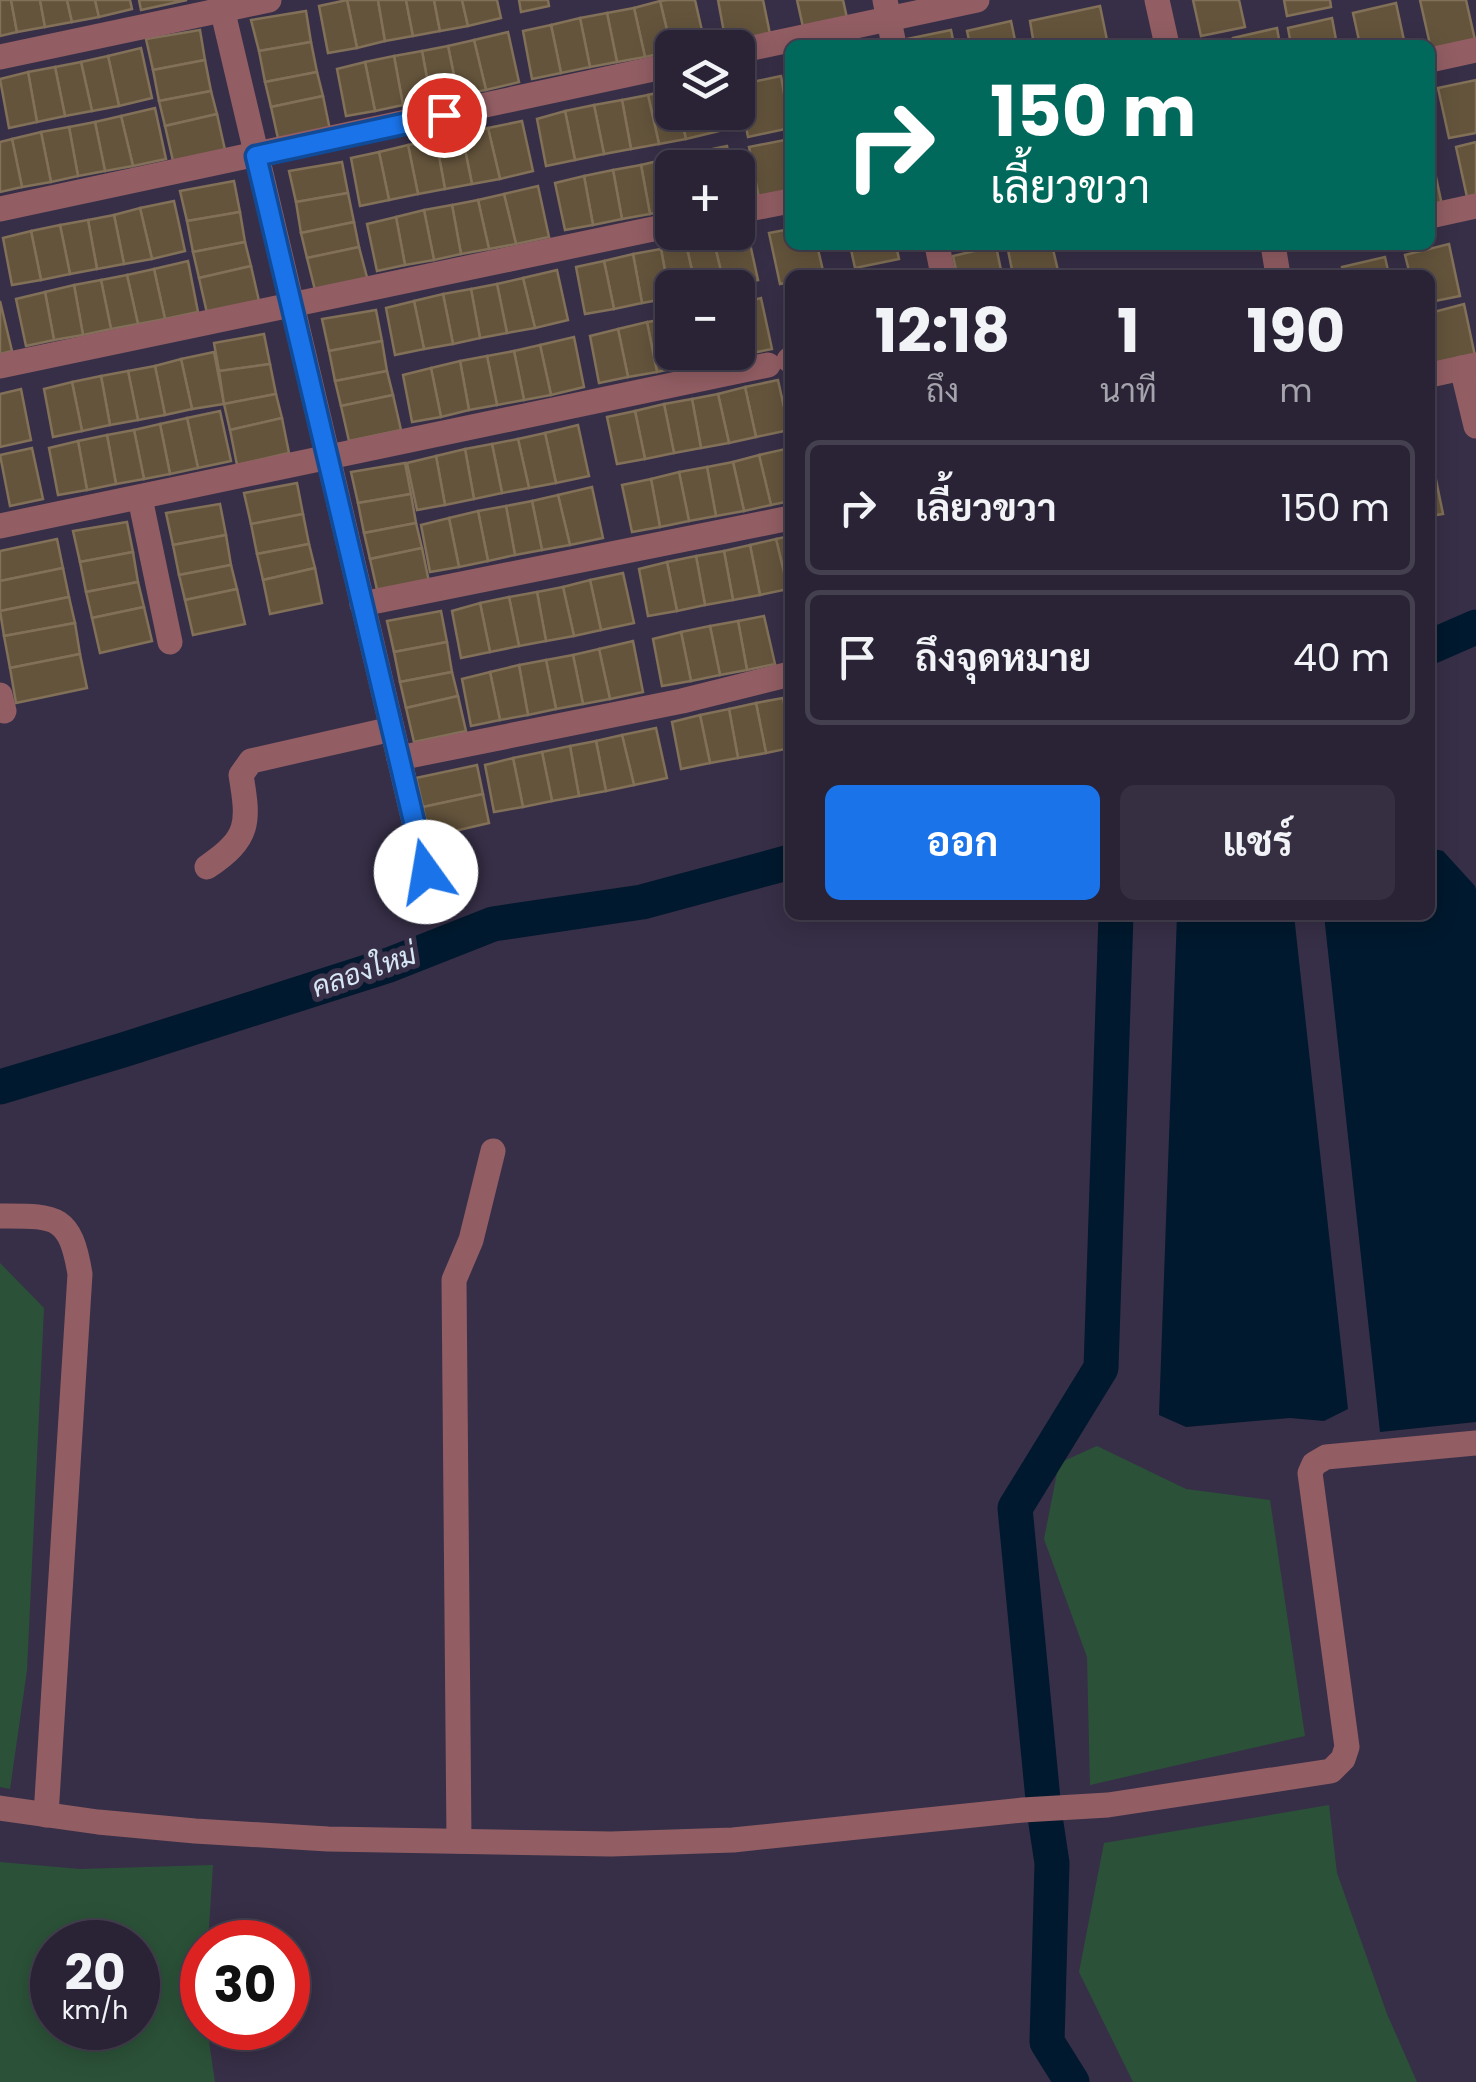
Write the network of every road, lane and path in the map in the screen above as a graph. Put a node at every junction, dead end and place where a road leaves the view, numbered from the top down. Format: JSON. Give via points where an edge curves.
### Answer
{"nodes":[{"id":1,"x":269,"y":0,"type":"edge"},
{"id":2,"x":977,"y":0,"type":"edge"},
{"id":3,"x":1157,"y":0,"type":"edge"},
{"id":4,"x":221,"y":5,"type":"edge"},
{"id":5,"x":886,"y":10,"type":"edge"},
{"id":6,"x":893,"y":40,"type":"edge"},
{"id":7,"x":1166,"y":40,"type":"edge"},
{"id":8,"x":755,"y":47,"type":"edge"},
{"id":9,"x":1476,"y":50,"type":"edge"},
{"id":10,"x":0,"y":57,"type":"edge"},
{"id":11,"x":1435,"y":59,"type":"edge"},
{"id":12,"x":655,"y":69,"type":"edge"},
{"id":13,"x":256,"y":156,"type":"junction"},
{"id":14,"x":785,"y":202,"type":"edge"},
{"id":15,"x":1476,"y":206,"type":"edge"},
{"id":16,"x":755,"y":208,"type":"edge"},
{"id":17,"x":0,"y":209,"type":"edge"},
{"id":18,"x":1435,"y":215,"type":"edge"},
{"id":19,"x":655,"y":229,"type":"edge"},
{"id":20,"x":292,"y":304,"type":"junction"},
{"id":21,"x":782,"y":362,"type":"edge"},
{"id":22,"x":0,"y":366,"type":"edge"},
{"id":23,"x":1469,"y":367,"type":"edge"},
{"id":24,"x":1435,"y":375,"type":"edge"},
{"id":25,"x":1476,"y":426,"type":"edge"},
{"id":26,"x":328,"y":457,"type":"junction"},
{"id":27,"x":140,"y":498,"type":"junction"},
{"id":28,"x":785,"y":519,"type":"edge"},
{"id":29,"x":0,"y":526,"type":"edge"},
{"id":30,"x":362,"y":604,"type":"junction"},
{"id":31,"x":170,"y":642,"type":"dead end"},
{"id":32,"x":785,"y":675,"type":"edge"},
{"id":33,"x":392,"y":729,"type":"junction"},
{"id":34,"x":399,"y":758,"type":"junction"},
{"id":35,"x":208,"y":866,"type":"dead end"},
{"id":36,"x":426,"y":872,"type":"dead end"},
{"id":37,"x":493,"y":1151,"type":"dead end"},
{"id":38,"x":0,"y":1216,"type":"edge"},
{"id":39,"x":1476,"y":1443,"type":"edge"},
{"id":40,"x":0,"y":1808,"type":"edge"},
{"id":41,"x":46,"y":1815,"type":"junction"},
{"id":42,"x":459,"y":1840,"type":"junction"}],
"edges":[{"from":1,"to":4,"type":"street"},
{"from":2,"to":5,"type":"street"},
{"from":3,"to":7,"type":"street"},
{"from":4,"to":10,"type":"street"},
{"from":4,"to":13,"type":"street"},
{"from":5,"to":6,"type":"street"},
{"from":5,"to":8,"type":"street"},
{"from":9,"to":11,"type":"street"},
{"from":12,"to":13,"type":"street"},
{"from":13,"to":17,"type":"street"},
{"from":13,"to":20,"type":"street"},
{"from":14,"to":16,"type":"street"},
{"from":15,"to":18,"type":"street"},
{"from":19,"to":20,"type":"street"},
{"from":20,"to":22,"type":"street"},
{"from":20,"to":26,"type":"street"},
{"from":21,"to":26,"type":"street"},
{"from":23,"to":24,"type":"street"},
{"from":23,"to":25,"type":"street"},
{"from":26,"to":27,"type":"street"},
{"from":26,"to":30,"type":"street"},
{"from":27,"to":29,"type":"street"},
{"from":27,"to":31,"type":"street"},
{"from":28,"to":30,"type":"street"},
{"from":30,"to":33,"type":"street"},
{"from":32,"to":34,"type":"street"},
{"from":33,"to":34,"type":"street"},
{"from":33,"to":35,"type":"street","via":[[251,761],[241,775],[247,822],[224,856]]},
{"from":34,"to":36,"type":"street"},
{"from":37,"to":42,"type":"street","via":[[454,1280]]},
{"from":38,"to":41,"type":"street","via":[[46,1217],[67,1229],[80,1274]]},
{"from":39,"to":42,"type":"street","via":[[1326,1457],[1310,1473],[1347,1747],[1336,1768],[1108,1805],[732,1840]]},
{"from":40,"to":41,"type":"street"},
{"from":41,"to":42,"type":"street","via":[[195,1831]]}]}
